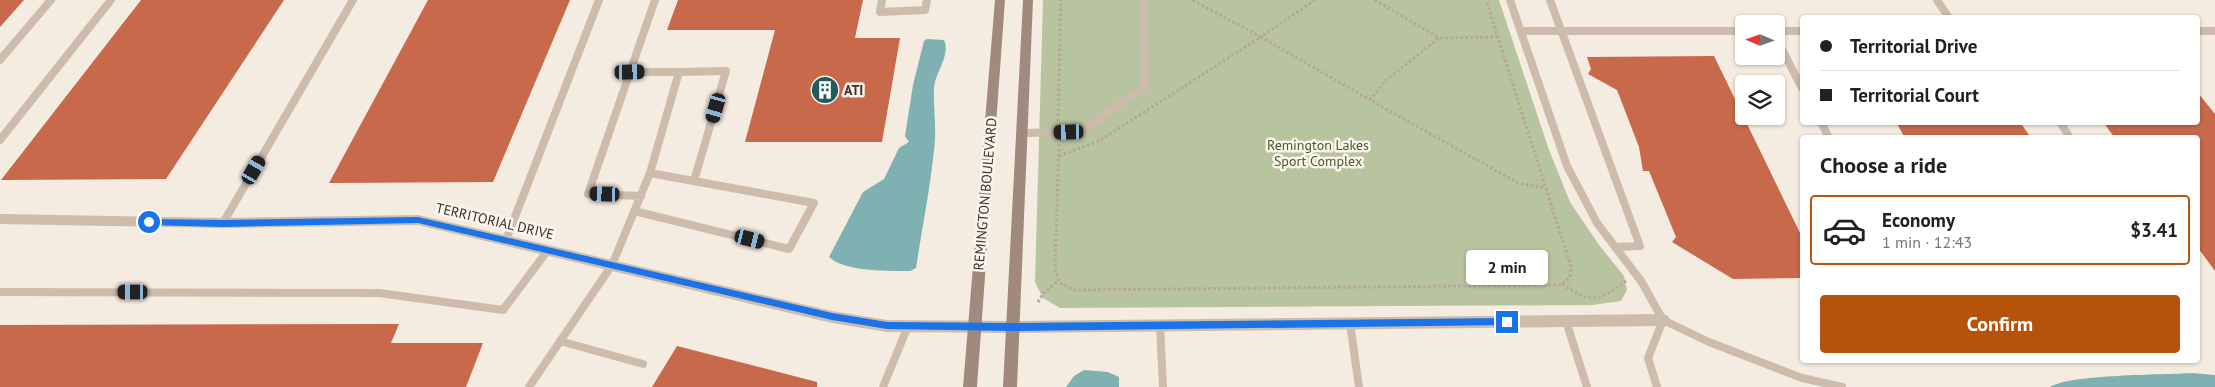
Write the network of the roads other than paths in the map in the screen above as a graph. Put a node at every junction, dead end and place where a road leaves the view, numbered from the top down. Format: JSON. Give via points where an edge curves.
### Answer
{"nodes":[{"id":1,"x":51,"y":0,"type":"edge"},
{"id":2,"x":111,"y":0,"type":"edge"},
{"id":3,"x":353,"y":0,"type":"edge"},
{"id":4,"x":599,"y":0,"type":"edge"},
{"id":5,"x":655,"y":0,"type":"edge"},
{"id":6,"x":882,"y":0,"type":"edge"},
{"id":7,"x":927,"y":0,"type":"edge"},
{"id":8,"x":1000,"y":0,"type":"edge"},
{"id":9,"x":1028,"y":0,"type":"edge"},
{"id":10,"x":1143,"y":0,"type":"edge"},
{"id":11,"x":1510,"y":0,"type":"edge"},
{"id":12,"x":1550,"y":0,"type":"edge"},
{"id":13,"x":1937,"y":0,"type":"edge"},
{"id":14,"x":1948,"y":15,"type":"edge"},
{"id":15,"x":1521,"y":31,"type":"junction"},
{"id":16,"x":1562,"y":31,"type":"junction"},
{"id":17,"x":1735,"y":31,"type":"edge"},
{"id":18,"x":1785,"y":31,"type":"edge"},
{"id":19,"x":1800,"y":31,"type":"edge"},
{"id":20,"x":2200,"y":31,"type":"edge"},
{"id":21,"x":2215,"y":31,"type":"edge"},
{"id":22,"x":1785,"y":55,"type":"edge"},
{"id":23,"x":0,"y":60,"type":"edge"},
{"id":24,"x":630,"y":72,"type":"junction"},
{"id":25,"x":679,"y":72,"type":"junction"},
{"id":26,"x":1800,"y":84,"type":"edge"},
{"id":27,"x":1022,"y":133,"type":"junction"},
{"id":28,"x":0,"y":140,"type":"edge"},
{"id":29,"x":650,"y":173,"type":"junction"},
{"id":30,"x":694,"y":181,"type":"junction"},
{"id":31,"x":641,"y":196,"type":"junction"},
{"id":32,"x":634,"y":211,"type":"junction"},
{"id":33,"x":0,"y":219,"type":"edge"},
{"id":34,"x":223,"y":224,"type":"junction"},
{"id":35,"x":506,"y":240,"type":"junction"},
{"id":36,"x":1615,"y":246,"type":"junction"},
{"id":37,"x":548,"y":250,"type":"junction"},
{"id":38,"x":612,"y":265,"type":"junction"},
{"id":39,"x":0,"y":292,"type":"edge"},
{"id":40,"x":1663,"y":320,"type":"junction"},
{"id":41,"x":1566,"y":321,"type":"junction"},
{"id":42,"x":1350,"y":323,"type":"junction"},
{"id":43,"x":1160,"y":325,"type":"junction"},
{"id":44,"x":908,"y":326,"type":"junction"},
{"id":45,"x":974,"y":326,"type":"junction"},
{"id":46,"x":1013,"y":327,"type":"junction"},
{"id":47,"x":560,"y":341,"type":"junction"},
{"id":48,"x":643,"y":364,"type":"dead end"},
{"id":49,"x":529,"y":387,"type":"edge"},
{"id":50,"x":883,"y":387,"type":"edge"},
{"id":51,"x":970,"y":387,"type":"edge"},
{"id":52,"x":1010,"y":387,"type":"edge"},
{"id":53,"x":1163,"y":387,"type":"edge"},
{"id":54,"x":1359,"y":387,"type":"edge"},
{"id":55,"x":1586,"y":387,"type":"edge"},
{"id":56,"x":1657,"y":387,"type":"edge"},
{"id":57,"x":1842,"y":387,"type":"edge"}],
"edges":[{"from":1,"to":23,"type":"lane"},
{"from":2,"to":28,"type":"lane"},
{"from":3,"to":34,"type":"lane"},
{"from":4,"to":35,"type":"lane"},
{"from":5,"to":24,"type":"lane"},
{"from":6,"to":7,"type":"lane","via":[[880,12],[925,10]]},
{"from":8,"to":45,"type":"street","name":"REMINGTON BOULEVARD"},
{"from":9,"to":27,"type":"street"},
{"from":10,"to":27,"type":"lane","via":[[1146,86],[1081,132]]},
{"from":11,"to":15,"type":"lane"},
{"from":12,"to":16,"type":"lane"},
{"from":13,"to":14,"type":"lane"},
{"from":15,"to":16,"type":"lane"},
{"from":15,"to":36,"type":"lane","via":[[1567,166],[1597,223]]},
{"from":16,"to":17,"type":"lane"},
{"from":16,"to":36,"type":"lane","via":[[1640,246]]},
{"from":18,"to":19,"type":"lane"},
{"from":20,"to":21,"type":"lane"},
{"from":22,"to":26,"type":"lane"},
{"from":24,"to":25,"type":"lane"},
{"from":24,"to":31,"type":"lane","via":[[588,194]]},
{"from":25,"to":29,"type":"lane"},
{"from":25,"to":30,"type":"lane","via":[[726,71]]},
{"from":27,"to":46,"type":"street"},
{"from":29,"to":30,"type":"lane"},
{"from":29,"to":31,"type":"lane"},
{"from":30,"to":32,"type":"lane","via":[[814,203],[789,248]]},
{"from":31,"to":32,"type":"lane"},
{"from":32,"to":38,"type":"lane"},
{"from":33,"to":34,"type":"street","name":"TERRITORIAL DRIVE"},
{"from":34,"to":35,"type":"street","name":"TERRITORIAL DRIVE","via":[[418,220]]},
{"from":35,"to":37,"type":"street","name":"TERRITORIAL DRIVE"},
{"from":36,"to":40,"type":"lane","via":[[1641,280]]},
{"from":37,"to":38,"type":"street","name":"TERRITORIAL DRIVE"},
{"from":37,"to":39,"type":"lane","via":[[503,310],[379,294]]},
{"from":38,"to":44,"type":"street","name":"TERRITORIAL DRIVE","via":[[832,317]]},
{"from":38,"to":47,"type":"lane"},
{"from":40,"to":41,"type":"street","name":"TERRITORIAL DRIVE"},
{"from":40,"to":56,"type":"lane","via":[[1648,358]]},
{"from":40,"to":57,"type":"lane","via":[[1709,342],[1802,378]]},
{"from":41,"to":42,"type":"street","name":"TERRITORIAL DRIVE"},
{"from":41,"to":55,"type":"lane"},
{"from":42,"to":43,"type":"street","name":"TERRITORIAL DRIVE"},
{"from":42,"to":54,"type":"lane"},
{"from":43,"to":46,"type":"street","name":"TERRITORIAL DRIVE"},
{"from":43,"to":53,"type":"lane"},
{"from":44,"to":45,"type":"street","name":"TERRITORIAL DRIVE"},
{"from":44,"to":50,"type":"lane"},
{"from":45,"to":46,"type":"street","name":"TERRITORIAL DRIVE"},
{"from":45,"to":51,"type":"street","name":"REMINGTON BOULEVARD"},
{"from":46,"to":52,"type":"street"},
{"from":47,"to":48,"type":"lane"},
{"from":47,"to":49,"type":"lane"}]}
